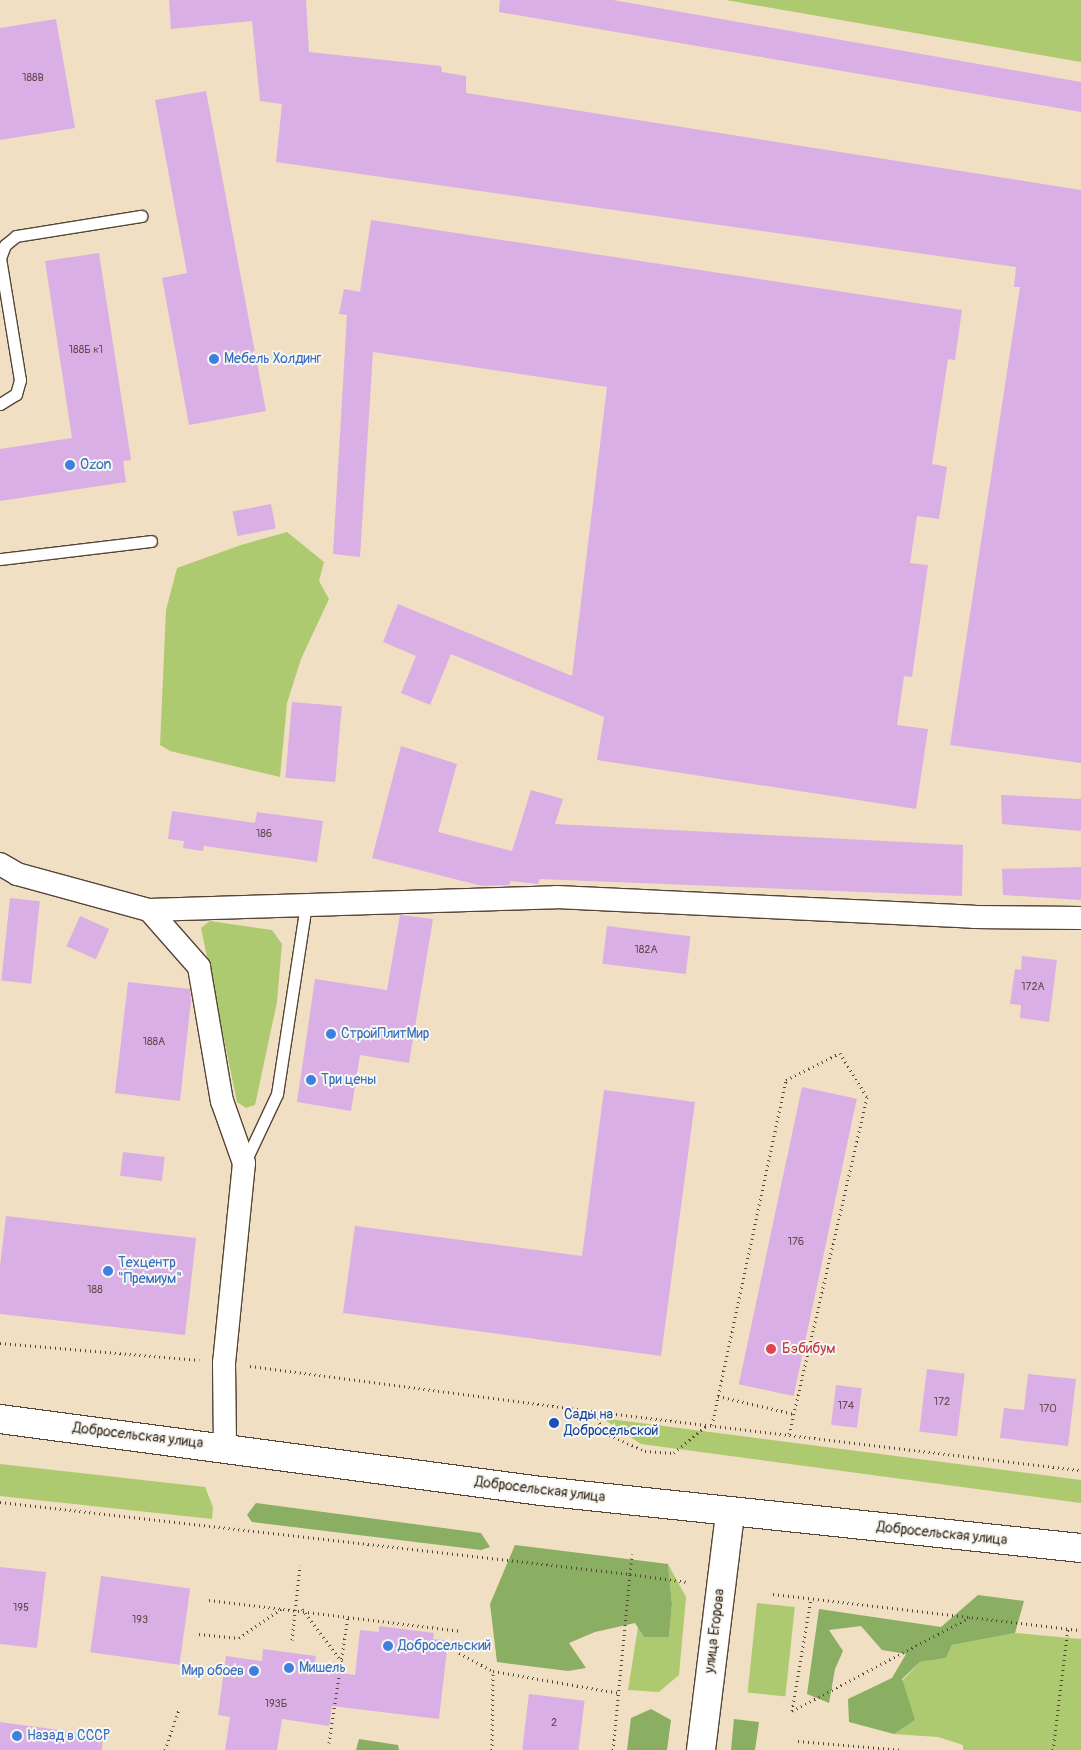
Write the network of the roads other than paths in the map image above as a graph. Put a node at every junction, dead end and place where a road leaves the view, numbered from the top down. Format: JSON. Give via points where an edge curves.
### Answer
{"nodes":[{"id":1,"x":141,"y":216,"type":"dead end"},
{"id":2,"x":0,"y":258,"type":"edge"},
{"id":3,"x":0,"y":404,"type":"edge"},
{"id":4,"x":151,"y":541,"type":"dead end"},
{"id":5,"x":0,"y":559,"type":"edge"},
{"id":6,"x":0,"y":864,"type":"edge"},
{"id":7,"x":306,"y":905,"type":"junction"},
{"id":8,"x":149,"y":910,"type":"junction"},
{"id":9,"x":1081,"y":918,"type":"edge"},
{"id":10,"x":244,"y":1163,"type":"junction"},
{"id":11,"x":0,"y":1419,"type":"edge"},
{"id":12,"x":225,"y":1446,"type":"junction"},
{"id":13,"x":730,"y":1513,"type":"junction"},
{"id":14,"x":1081,"y":1548,"type":"edge"},
{"id":15,"x":701,"y":1750,"type":"edge"}],
"edges":[{"from":1,"to":2,"type":"lane","via":[[16,236],[5,245]]},
{"from":2,"to":3,"type":"lane","via":[[20,380],[16,394]]},
{"from":4,"to":5,"type":"lane"},
{"from":6,"to":8,"type":"street","via":[[16,874]]},
{"from":7,"to":8,"type":"street"},
{"from":7,"to":9,"type":"street","via":[[556,897],[974,917]]},
{"from":7,"to":10,"type":"lane","via":[[277,1094]]},
{"from":8,"to":10,"type":"street","via":[[199,967],[222,1101]]},
{"from":10,"to":12,"type":"street","via":[[224,1363]]},
{"from":11,"to":12,"type":"main road","name":"Добросельская улица"},
{"from":12,"to":13,"type":"main road","name":"Добросельская улица","via":[[510,1487]]},
{"from":13,"to":14,"type":"main road","name":"Добросельская улица"},
{"from":13,"to":15,"type":"main road","name":"улица Егорова"}]}
